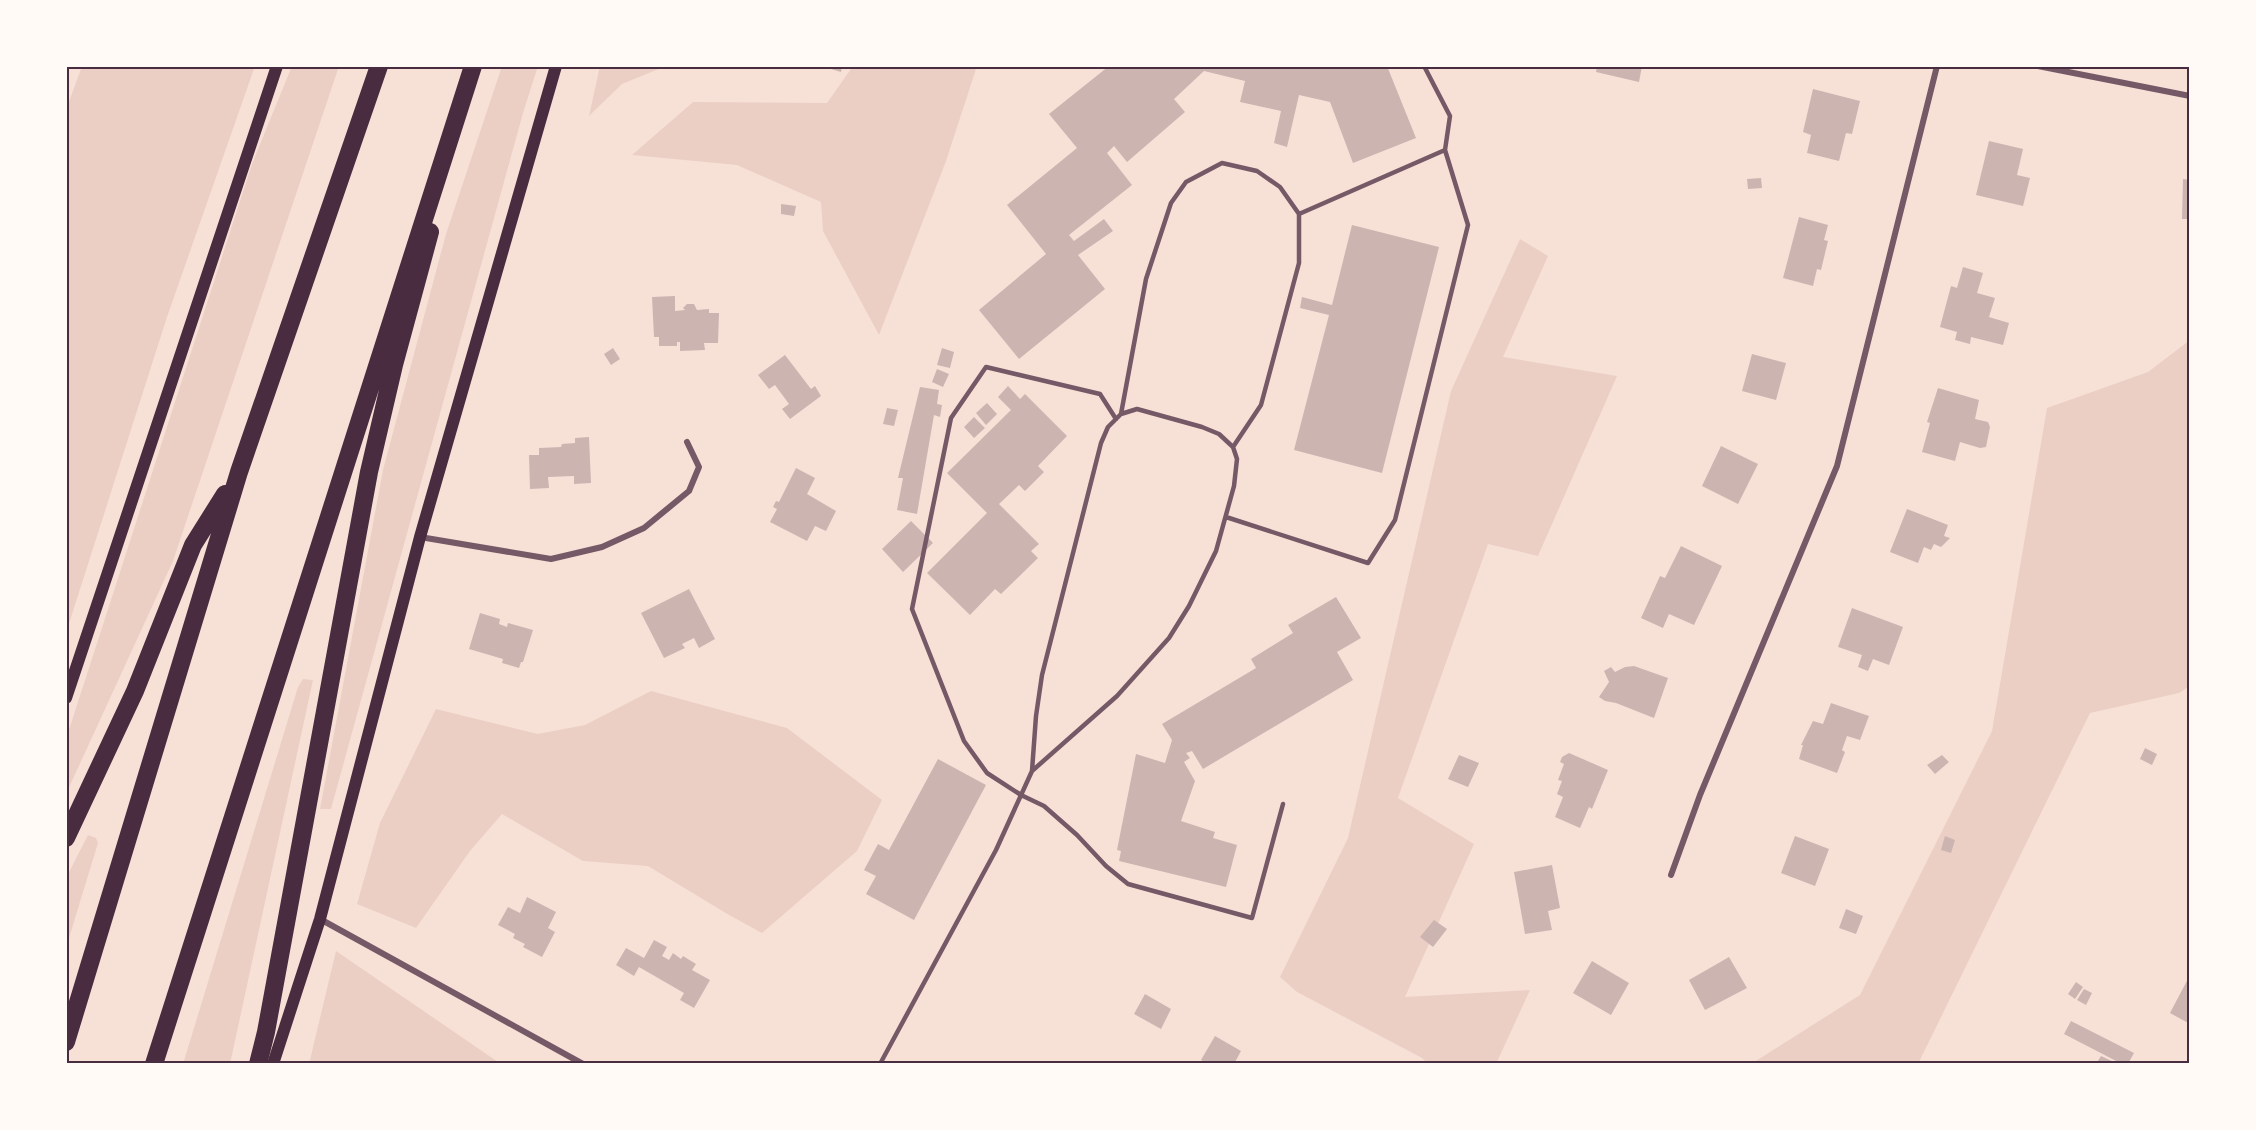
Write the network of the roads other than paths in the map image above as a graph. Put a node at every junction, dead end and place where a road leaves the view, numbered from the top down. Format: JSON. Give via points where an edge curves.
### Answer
{"nodes":[{"id":1,"x":277,"y":66,"type":"edge"},
{"id":2,"x":379,"y":66,"type":"edge"},
{"id":3,"x":474,"y":66,"type":"edge"},
{"id":4,"x":556,"y":66,"type":"edge"},
{"id":5,"x":1424,"y":66,"type":"edge"},
{"id":6,"x":1936,"y":66,"type":"edge"},
{"id":7,"x":2038,"y":66,"type":"edge"},
{"id":8,"x":2190,"y":96,"type":"edge"},
{"id":9,"x":1444,"y":150,"type":"junction"},
{"id":10,"x":1299,"y":214,"type":"junction"},
{"id":11,"x":1121,"y":414,"type":"junction"},
{"id":12,"x":1116,"y":419,"type":"junction"},
{"id":13,"x":687,"y":442,"type":"dead end"},
{"id":14,"x":1233,"y":447,"type":"junction"},
{"id":15,"x":239,"y":472,"type":"junction"},
{"id":16,"x":1226,"y":517,"type":"junction"},
{"id":17,"x":420,"y":537,"type":"junction"},
{"id":18,"x":66,"y":698,"type":"edge"},
{"id":19,"x":1032,"y":771,"type":"junction"},
{"id":20,"x":1021,"y":795,"type":"junction"},
{"id":21,"x":1283,"y":804,"type":"dead end"},
{"id":22,"x":66,"y":838,"type":"edge"},
{"id":23,"x":1671,"y":875,"type":"dead end"},
{"id":24,"x":320,"y":919,"type":"junction"},
{"id":25,"x":66,"y":1042,"type":"edge"},
{"id":26,"x":154,"y":1064,"type":"edge"},
{"id":27,"x":258,"y":1064,"type":"edge"},
{"id":28,"x":273,"y":1064,"type":"edge"},
{"id":29,"x":583,"y":1064,"type":"edge"},
{"id":30,"x":880,"y":1064,"type":"edge"}],
"edges":[{"from":1,"to":18,"type":"main road"},
{"from":2,"to":15,"type":"highway"},
{"from":3,"to":26,"type":"highway"},
{"from":3,"to":27,"type":"highway","via":[[369,472]]},
{"from":4,"to":17,"type":"main road"},
{"from":5,"to":9,"type":"lane","via":[[1450,116]]},
{"from":6,"to":23,"type":"street","via":[[1837,465],[1700,795]]},
{"from":7,"to":8,"type":"street"},
{"from":9,"to":10,"type":"lane"},
{"from":9,"to":16,"type":"lane","via":[[1468,225],[1395,520],[1368,562]]},
{"from":10,"to":11,"type":"lane","via":[[1280,187],[1257,171],[1222,163],[1186,182],[1171,203],[1146,279]]},
{"from":10,"to":14,"type":"lane","via":[[1299,263],[1261,405]]},
{"from":11,"to":12,"type":"lane"},
{"from":11,"to":14,"type":"lane","via":[[1137,409],[1202,427],[1220,434]]},
{"from":12,"to":19,"type":"lane","via":[[1108,426],[1101,443],[1042,675]]},
{"from":12,"to":20,"type":"lane","via":[[1100,394],[986,367],[951,418],[912,609],[964,741],[987,772]]},
{"from":13,"to":17,"type":"street","via":[[699,467],[689,490],[644,528],[602,547],[551,559]]},
{"from":14,"to":16,"type":"lane","via":[[1237,459]]},
{"from":15,"to":22,"type":"highway","via":[[193,545],[135,691]]},
{"from":15,"to":25,"type":"highway"},
{"from":16,"to":19,"type":"lane","via":[[1216,551],[1190,606],[1168,638],[1117,696]]},
{"from":17,"to":24,"type":"main road"},
{"from":19,"to":20,"type":"lane"},
{"from":20,"to":21,"type":"lane","via":[[1044,806],[1128,884],[1252,918]]},
{"from":20,"to":30,"type":"lane","via":[[991,860]]},
{"from":24,"to":28,"type":"main road"},
{"from":24,"to":29,"type":"street"}]}
